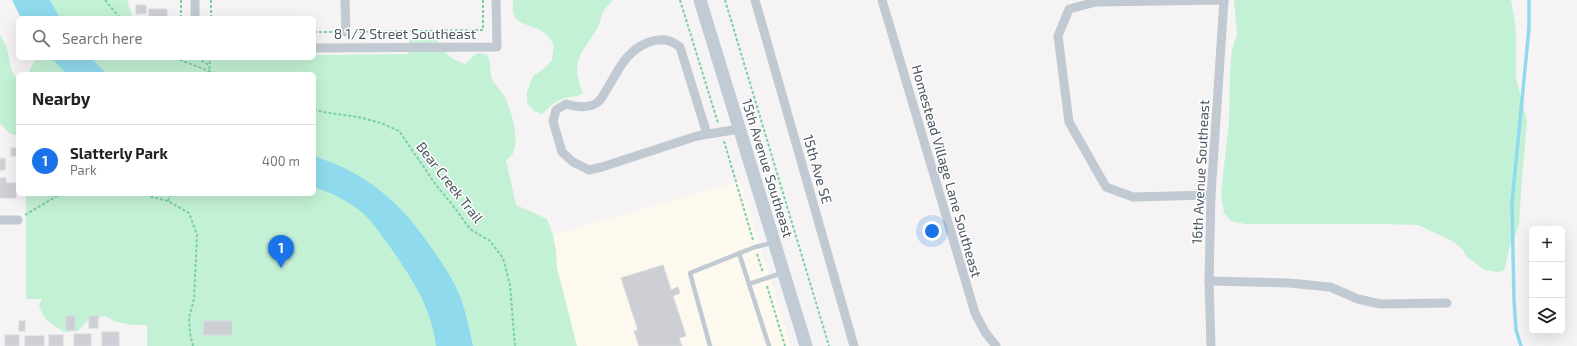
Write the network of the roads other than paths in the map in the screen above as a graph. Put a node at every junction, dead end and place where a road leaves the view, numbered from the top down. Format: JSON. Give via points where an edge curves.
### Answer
{"nodes":[{"id":1,"x":195,"y":0,"type":"edge"},
{"id":2,"x":345,"y":0,"type":"edge"},
{"id":3,"x":496,"y":0,"type":"edge"},
{"id":4,"x":700,"y":0,"type":"edge"},
{"id":5,"x":755,"y":0,"type":"edge"},
{"id":6,"x":882,"y":0,"type":"edge"},
{"id":7,"x":1224,"y":0,"type":"edge"},
{"id":8,"x":195,"y":16,"type":"edge"},
{"id":9,"x":346,"y":32,"type":"road end"},
{"id":10,"x":316,"y":48,"type":"edge"},
{"id":11,"x":739,"y":129,"type":"junction"},
{"id":12,"x":707,"y":134,"type":"junction"},
{"id":13,"x":1211,"y":195,"type":"junction"},
{"id":14,"x":0,"y":220,"type":"edge"},
{"id":15,"x":18,"y":220,"type":"road end"},
{"id":16,"x":774,"y":243,"type":"junction"},
{"id":17,"x":740,"y":253,"type":"junction"},
{"id":18,"x":783,"y":272,"type":"junction"},
{"id":19,"x":1210,"y":281,"type":"junction"},
{"id":20,"x":749,"y":284,"type":"junction"},
{"id":21,"x":1447,"y":303,"type":"dead end"},
{"id":22,"x":710,"y":346,"type":"edge"},
{"id":23,"x":769,"y":346,"type":"edge"},
{"id":24,"x":806,"y":346,"type":"edge"},
{"id":25,"x":854,"y":346,"type":"edge"},
{"id":26,"x":996,"y":346,"type":"edge"},
{"id":27,"x":1211,"y":346,"type":"edge"}],
"edges":[{"from":1,"to":8,"type":"street"},
{"from":2,"to":9,"type":"street"},
{"from":3,"to":10,"type":"street","name":"8 1/2 Street Southeast","via":[[497,46]]},
{"from":4,"to":11,"type":"main road","name":"15th Avenue Southeast"},
{"from":5,"to":25,"type":"street","name":"15th Ave SE"},
{"from":6,"to":26,"type":"street","name":"Homestead Village Lane Southeast","via":[[975,313]]},
{"from":7,"to":13,"type":"street","name":"16th Avenue Southeast"},
{"from":7,"to":13,"type":"street","via":[[1096,2],[1069,9],[1058,36],[1070,122],[1106,187],[1133,197]]},
{"from":11,"to":12,"type":"street"},
{"from":11,"to":16,"type":"main road","name":"15th Avenue Southeast"},
{"from":12,"to":12,"type":"street","via":[[680,47],[671,40],[656,40],[638,47],[629,55],[599,102],[588,107],[566,104],[556,110],[553,121],[562,152],[573,162],[589,170]]},
{"from":13,"to":19,"type":"street","name":"16th Avenue Southeast"},
{"from":14,"to":15,"type":"street"},
{"from":16,"to":17,"type":"lane"},
{"from":16,"to":18,"type":"main road","name":"15th Avenue Southeast"},
{"from":17,"to":20,"type":"lane"},
{"from":17,"to":22,"type":"lane","via":[[690,273]]},
{"from":18,"to":20,"type":"lane"},
{"from":18,"to":24,"type":"main road","name":"15th Avenue Southeast"},
{"from":19,"to":21,"type":"street","via":[[1330,287],[1358,299],[1380,304]]},
{"from":19,"to":27,"type":"street","name":"16th Avenue Southeast"},
{"from":20,"to":23,"type":"lane"}]}
